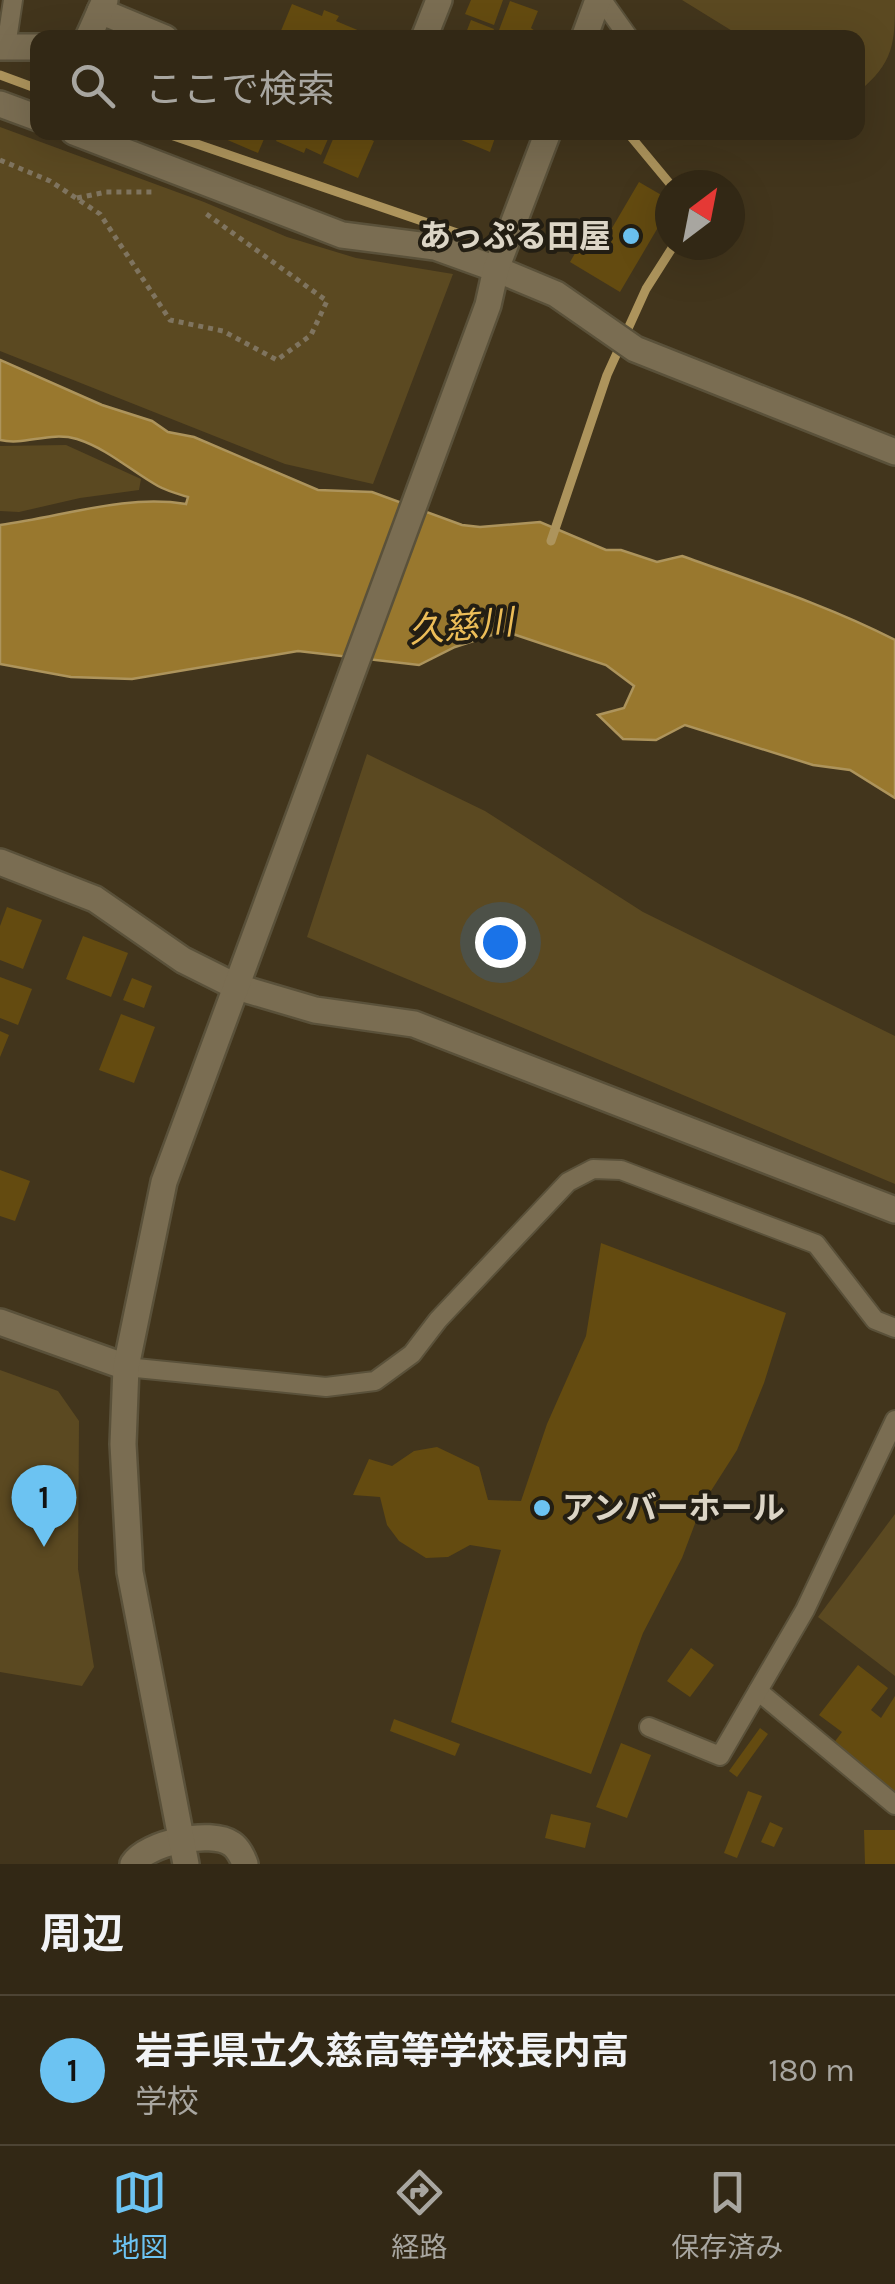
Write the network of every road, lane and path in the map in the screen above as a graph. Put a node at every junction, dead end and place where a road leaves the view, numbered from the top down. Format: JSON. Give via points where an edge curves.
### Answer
{"nodes":[{"id":1,"x":14,"y":0,"type":"edge"},
{"id":2,"x":439,"y":0,"type":"edge"},
{"id":3,"x":600,"y":0,"type":"edge"},
{"id":4,"x":102,"y":5,"type":"edge"},
{"id":5,"x":91,"y":30,"type":"edge"},
{"id":6,"x":150,"y":30,"type":"edge"},
{"id":7,"x":427,"y":30,"type":"edge"},
{"id":8,"x":587,"y":30,"type":"edge"},
{"id":9,"x":622,"y":30,"type":"edge"},
{"id":10,"x":3,"y":47,"type":"edge"},
{"id":11,"x":30,"y":47,"type":"edge"},
{"id":12,"x":0,"y":104,"type":"edge"},
{"id":13,"x":30,"y":115,"type":"edge"},
{"id":14,"x":94,"y":140,"type":"edge"},
{"id":15,"x":545,"y":140,"type":"edge"},
{"id":16,"x":0,"y":160,"type":"edge"},
{"id":17,"x":171,"y":170,"type":"junction"},
{"id":18,"x":76,"y":198,"type":"junction"},
{"id":19,"x":204,"y":212,"type":"dead end"},
{"id":20,"x":496,"y":270,"type":"junction"},
{"id":21,"x":895,"y":452,"type":"edge"},
{"id":22,"x":0,"y":862,"type":"edge"},
{"id":23,"x":237,"y":987,"type":"junction"},
{"id":24,"x":895,"y":1210,"type":"edge"},
{"id":25,"x":0,"y":1322,"type":"edge"},
{"id":26,"x":895,"y":1328,"type":"edge"},
{"id":27,"x":126,"y":1367,"type":"junction"},
{"id":28,"x":895,"y":1420,"type":"edge"},
{"id":29,"x":758,"y":1692,"type":"junction"},
{"id":30,"x":649,"y":1727,"type":"dead end"},
{"id":31,"x":895,"y":1804,"type":"edge"},
{"id":32,"x":183,"y":1852,"type":"edge"},
{"id":33,"x":133,"y":1864,"type":"edge"},
{"id":34,"x":246,"y":1864,"type":"edge"}],
"edges":[{"from":1,"to":10,"type":"lane"},
{"from":2,"to":7,"type":"street"},
{"from":3,"to":8,"type":"street"},
{"from":3,"to":9,"type":"lane"},
{"from":4,"to":5,"type":"street"},
{"from":4,"to":6,"type":"street"},
{"from":10,"to":11,"type":"street"},
{"from":12,"to":13,"type":"street"},
{"from":14,"to":17,"type":"street"},
{"from":15,"to":20,"type":"street"},
{"from":16,"to":18,"type":"path"},
{"from":17,"to":18,"type":"path","via":[[166,182],[177,191]]},
{"from":17,"to":20,"type":"street","via":[[342,235],[435,248]]},
{"from":18,"to":19,"type":"path","via":[[100,214],[170,320],[222,331],[277,360],[310,335],[327,301]]},
{"from":20,"to":21,"type":"street","via":[[556,294],[635,349]]},
{"from":20,"to":23,"type":"street"},
{"from":22,"to":23,"type":"street","via":[[95,899],[183,960]]},
{"from":23,"to":24,"type":"street","via":[[316,1010],[414,1024]]},
{"from":23,"to":27,"type":"street","via":[[164,1182]]},
{"from":25,"to":27,"type":"street"},
{"from":26,"to":27,"type":"lane","via":[[874,1320],[816,1244],[621,1170],[594,1169],[568,1182],[412,1354],[375,1381],[326,1387]]},
{"from":27,"to":32,"type":"street","via":[[122,1444],[130,1572]]},
{"from":28,"to":29,"type":"lane","via":[[805,1610]]},
{"from":29,"to":30,"type":"lane","via":[[720,1756]]},
{"from":29,"to":31,"type":"lane"},
{"from":32,"to":33,"type":"street","via":[[152,1848]]},
{"from":32,"to":34,"type":"street","via":[[217,1839],[232,1844]]}]}
